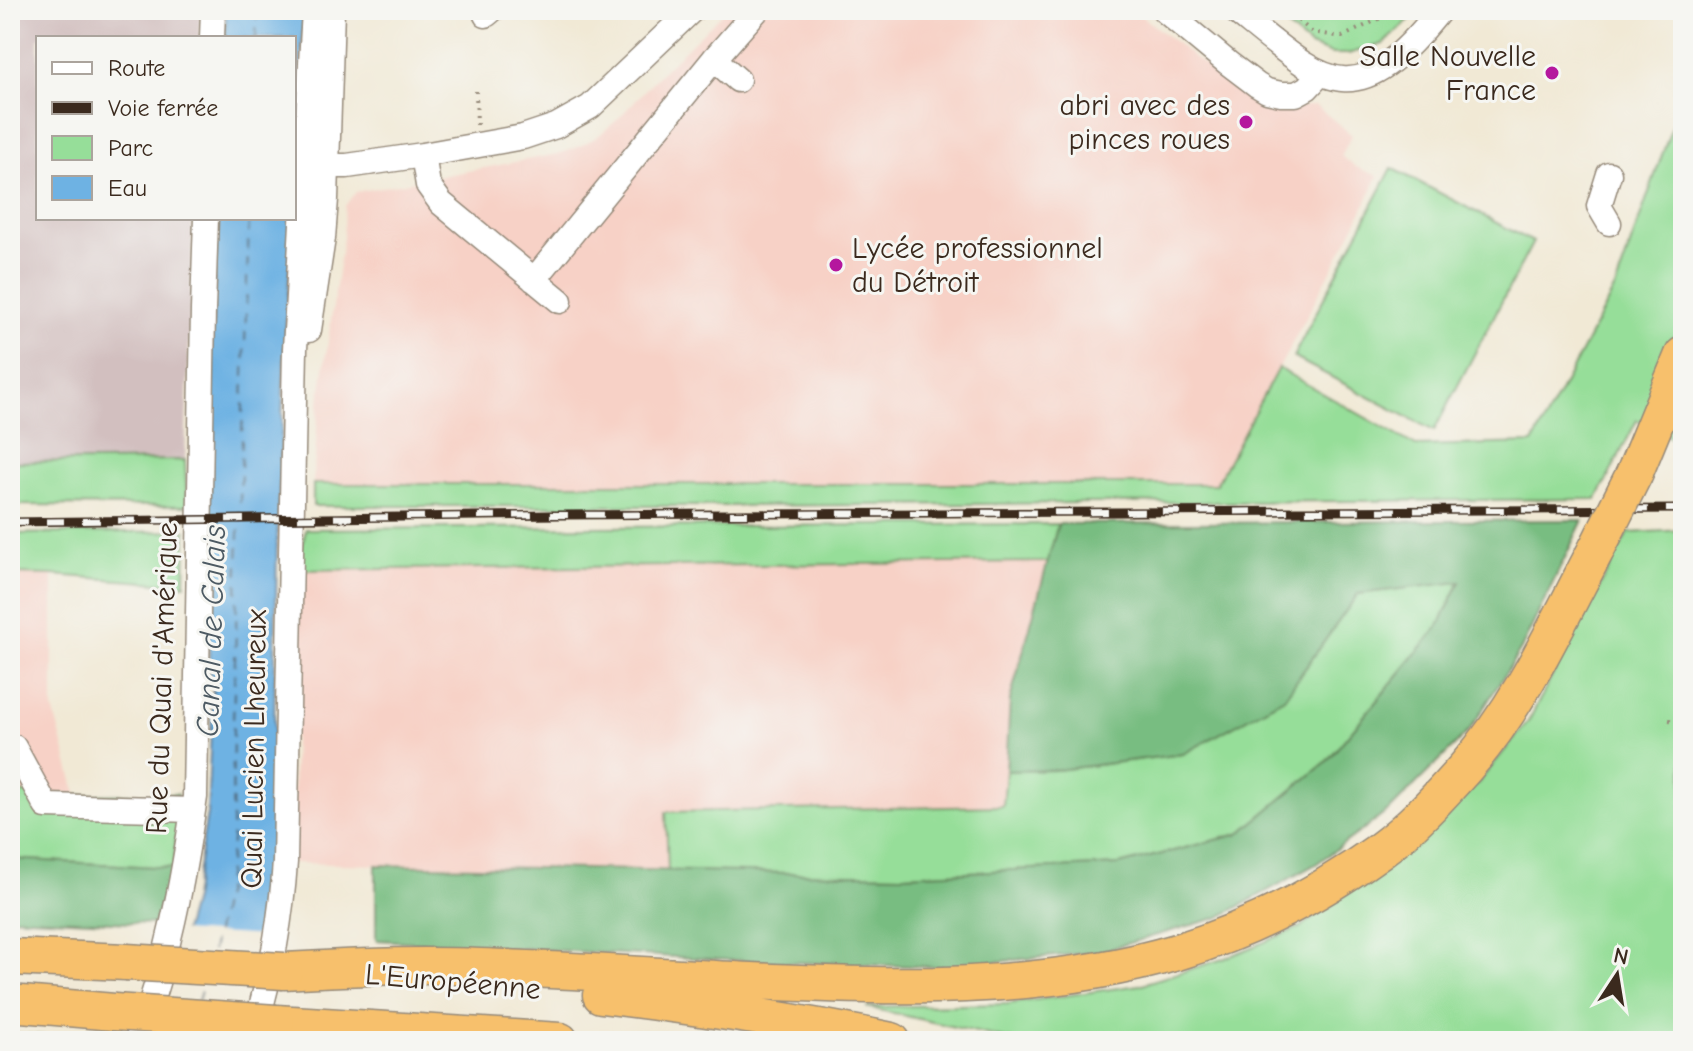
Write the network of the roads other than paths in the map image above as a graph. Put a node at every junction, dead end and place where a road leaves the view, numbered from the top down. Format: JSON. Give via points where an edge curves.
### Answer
{"nodes":[{"id":1,"x":213,"y":10,"type":"edge"},
{"id":2,"x":314,"y":10,"type":"edge"},
{"id":3,"x":332,"y":10,"type":"edge"},
{"id":4,"x":692,"y":10,"type":"edge"},
{"id":5,"x":757,"y":10,"type":"edge"},
{"id":6,"x":1164,"y":10,"type":"edge"},
{"id":7,"x":1234,"y":10,"type":"edge"},
{"id":8,"x":1440,"y":10,"type":"edge"},
{"id":9,"x":212,"y":36,"type":"edge"},
{"id":10,"x":714,"y":59,"type":"junction"},
{"id":11,"x":1320,"y":74,"type":"junction"},
{"id":12,"x":738,"y":80,"type":"dead end"},
{"id":13,"x":423,"y":155,"type":"junction"},
{"id":14,"x":315,"y":166,"type":"junction"},
{"id":15,"x":1609,"y":174,"type":"dead end"},
{"id":16,"x":206,"y":220,"type":"edge"},
{"id":17,"x":1609,"y":223,"type":"dead end"},
{"id":18,"x":534,"y":280,"type":"junction"},
{"id":19,"x":560,"y":301,"type":"dead end"},
{"id":20,"x":1683,"y":355,"type":"edge"},
{"id":21,"x":10,"y":747,"type":"edge"},
{"id":22,"x":193,"y":810,"type":"junction"},
{"id":23,"x":10,"y":957,"type":"edge"},
{"id":24,"x":284,"y":971,"type":"junction"},
{"id":25,"x":10,"y":1003,"type":"edge"},
{"id":26,"x":264,"y":1032,"type":"edge"},
{"id":27,"x":137,"y":1041,"type":"edge"},
{"id":28,"x":560,"y":1041,"type":"edge"},
{"id":29,"x":892,"y":1041,"type":"edge"}],
"edges":[{"from":1,"to":9,"type":"street"},
{"from":2,"to":14,"type":"street","name":"Quai Lucien Lheureux"},
{"from":3,"to":14,"type":"street","name":"Quai Lucien Lheureux"},
{"from":4,"to":13,"type":"street","via":[[590,107],[556,126]]},
{"from":5,"to":10,"type":"street"},
{"from":6,"to":11,"type":"street","via":[[1267,91],[1296,94]]},
{"from":7,"to":11,"type":"street"},
{"from":8,"to":11,"type":"street","via":[[1398,57],[1369,76],[1350,80]]},
{"from":10,"to":12,"type":"street"},
{"from":10,"to":18,"type":"street"},
{"from":13,"to":14,"type":"street"},
{"from":13,"to":18,"type":"street","via":[[433,195]]},
{"from":14,"to":26,"type":"street","name":"Quai Lucien Lheureux","via":[[323,238],[291,455],[287,832]]},
{"from":15,"to":17,"type":"street","via":[[1599,206]]},
{"from":16,"to":22,"type":"street","name":"Rue du Quai d'Amérique"},
{"from":18,"to":19,"type":"street"},
{"from":20,"to":24,"type":"highway","bridge":true,"via":[[1597,548],[1512,706],[1468,765],[1380,850],[1322,888],[1249,925],[1139,962],[975,984],[837,985],[465,966]]},
{"from":21,"to":22,"type":"street","via":[[46,806]]},
{"from":22,"to":27,"type":"street","name":"Rue du Quai d'Amérique","via":[[167,946]]},
{"from":23,"to":24,"type":"highway","name":"L'Européenne","bridge":true},
{"from":24,"to":29,"type":"highway","name":"L'Européenne","via":[[653,1001]]},
{"from":25,"to":26,"type":"highway","name":"L'Européenne","bridge":true},
{"from":26,"to":28,"type":"highway","name":"L'Européenne"}]}
